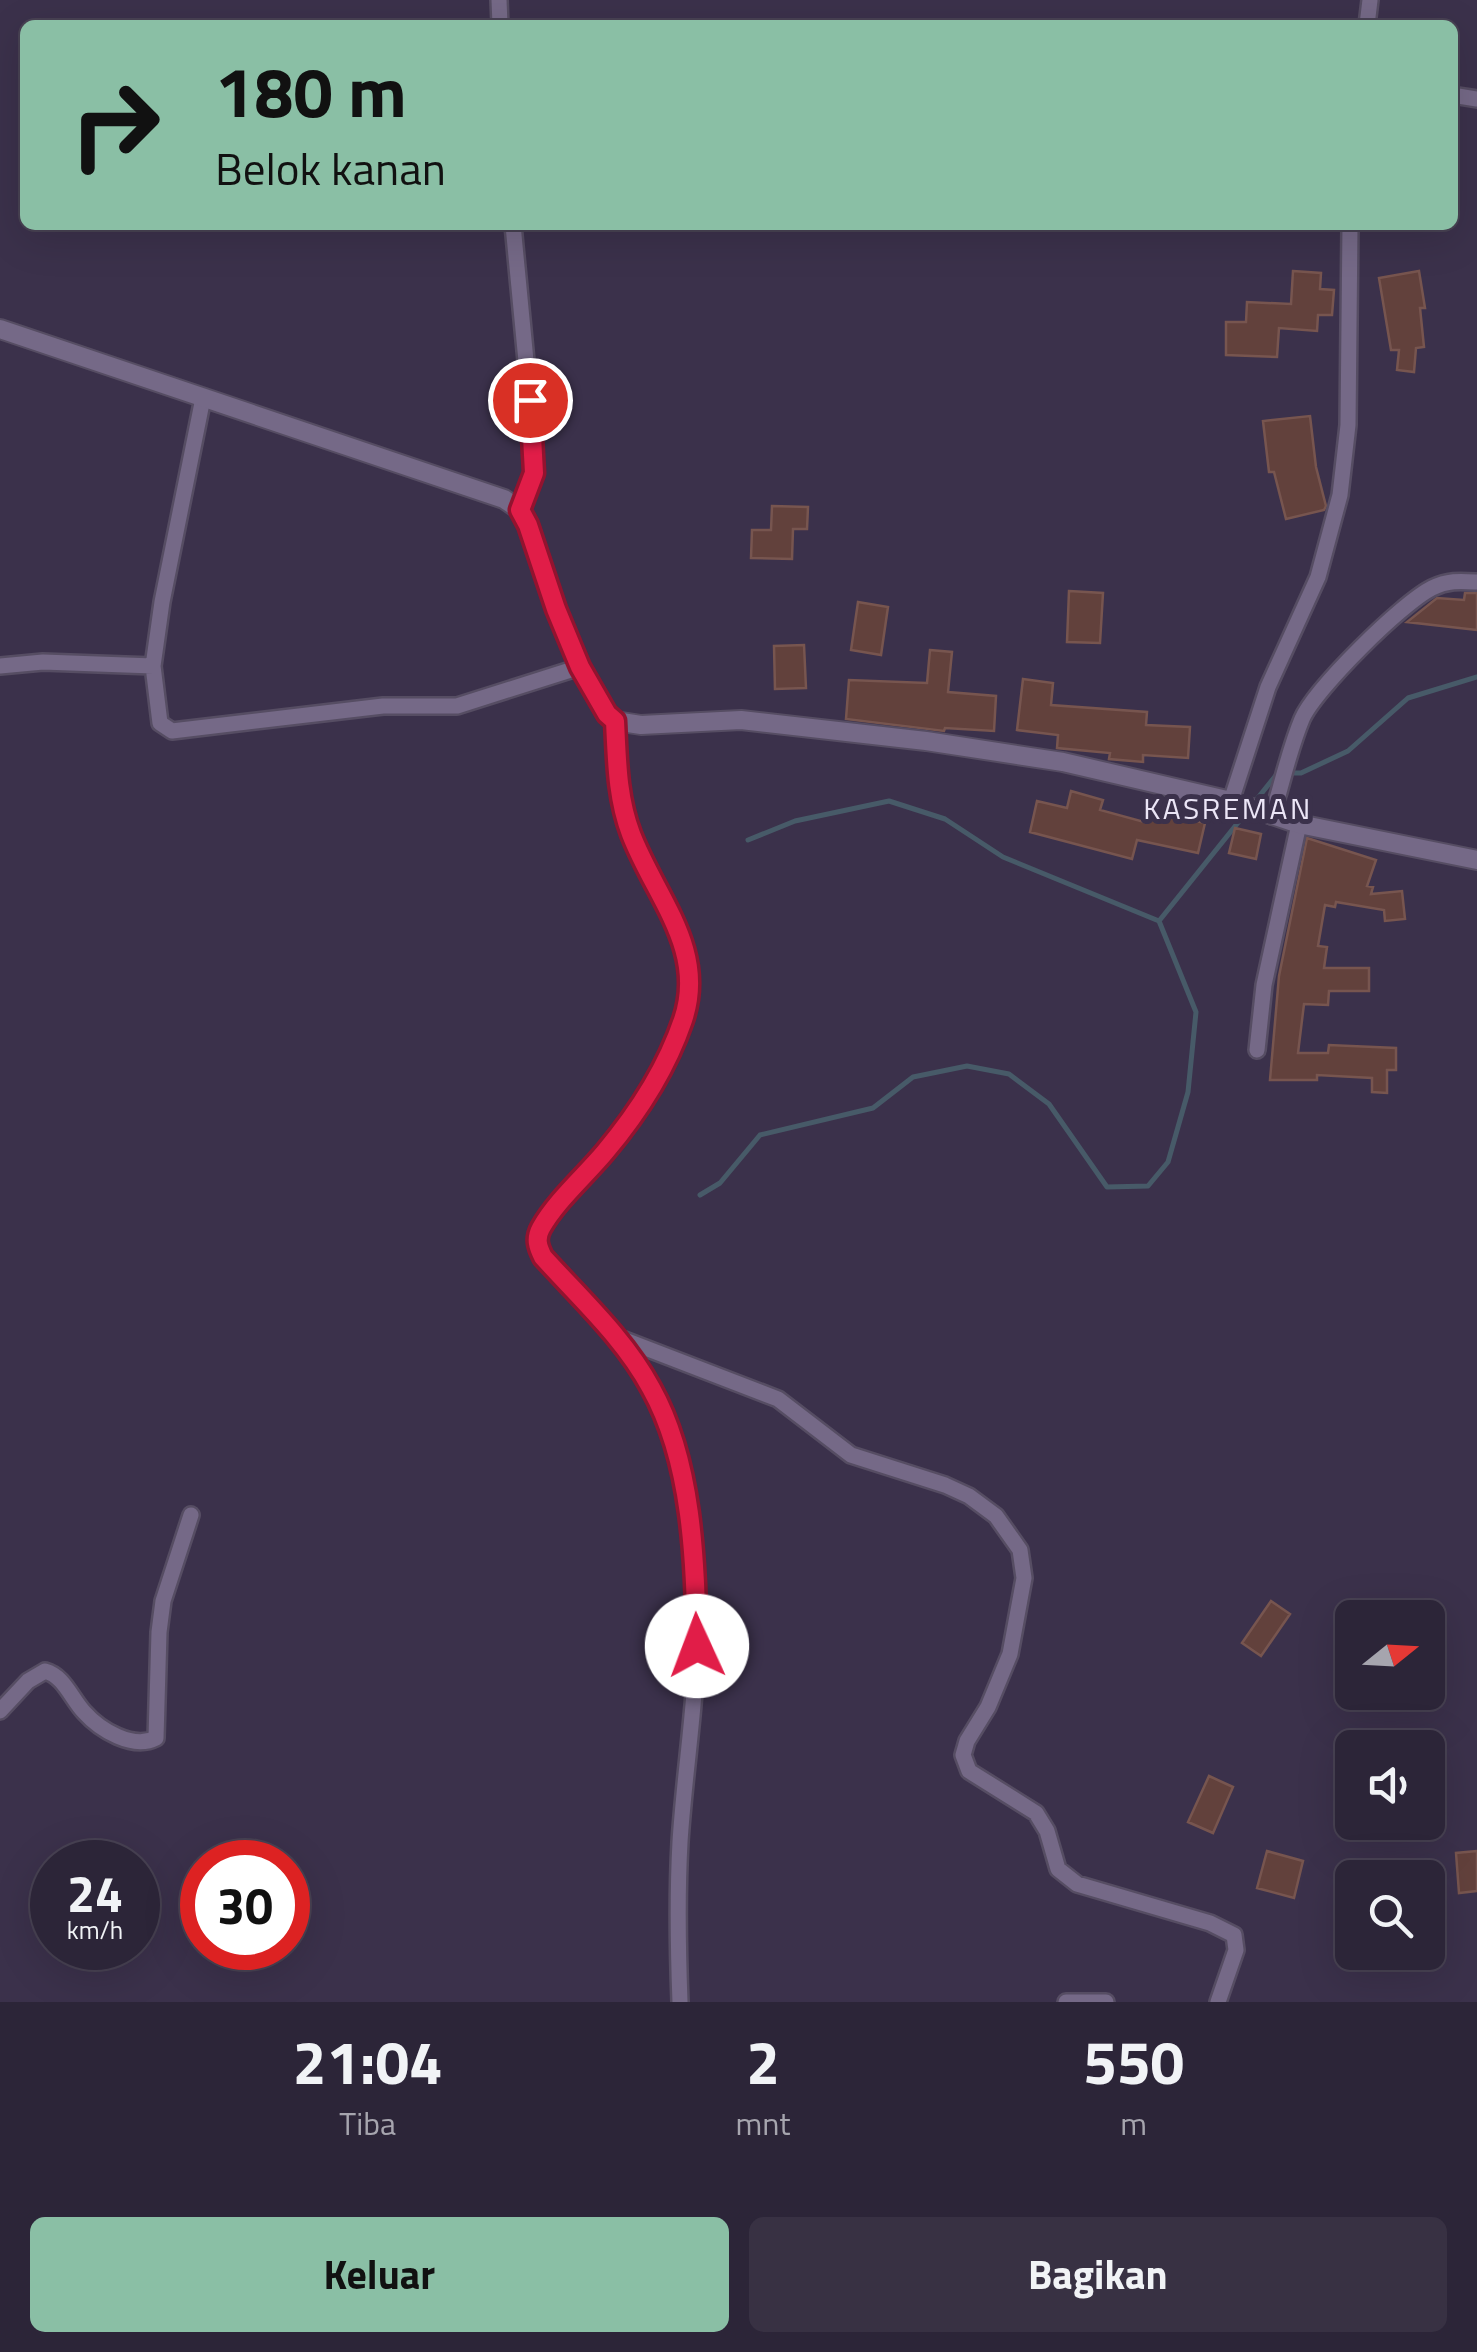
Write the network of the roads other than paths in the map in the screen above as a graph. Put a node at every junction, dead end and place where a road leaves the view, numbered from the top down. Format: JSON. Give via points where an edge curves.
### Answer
{"nodes":[{"id":1,"x":513,"y":230,"type":"edge"},
{"id":2,"x":1350,"y":230,"type":"edge"},
{"id":3,"x":0,"y":329,"type":"edge"},
{"id":4,"x":203,"y":398,"type":"junction"},
{"id":5,"x":520,"y":510,"type":"junction"},
{"id":6,"x":1477,"y":582,"type":"edge"},
{"id":7,"x":0,"y":666,"type":"edge"},
{"id":8,"x":153,"y":666,"type":"junction"},
{"id":9,"x":580,"y":667,"type":"junction"},
{"id":10,"x":615,"y":721,"type":"junction"},
{"id":11,"x":1237,"y":803,"type":"junction"},
{"id":12,"x":1268,"y":814,"type":"junction"},
{"id":13,"x":1299,"y":824,"type":"junction"},
{"id":14,"x":1477,"y":860,"type":"edge"},
{"id":15,"x":1257,"y":1050,"type":"dead end"},
{"id":16,"x":617,"y":1337,"type":"junction"},
{"id":17,"x":191,"y":1515,"type":"dead end"},
{"id":18,"x":0,"y":1711,"type":"edge"},
{"id":19,"x":680,"y":2002,"type":"edge"},
{"id":20,"x":1066,"y":2002,"type":"edge"},
{"id":21,"x":1106,"y":2002,"type":"edge"},
{"id":22,"x":1218,"y":2002,"type":"edge"}],
"edges":[{"from":1,"to":5,"type":"street","via":[[534,434],[534,473]]},
{"from":2,"to":11,"type":"street","via":[[1348,426],[1340,495],[1318,576],[1268,687]]},
{"from":3,"to":4,"type":"street"},
{"from":4,"to":5,"type":"street","via":[[439,475]]},
{"from":4,"to":8,"type":"street"},
{"from":5,"to":9,"type":"street"},
{"from":6,"to":12,"type":"street","via":[[1452,580],[1428,590],[1314,698]]},
{"from":7,"to":8,"type":"street"},
{"from":8,"to":9,"type":"street","via":[[160,724],[172,731],[382,706],[457,706]]},
{"from":9,"to":10,"type":"street"},
{"from":10,"to":11,"type":"street","via":[[741,720],[926,741],[1064,762]]},
{"from":10,"to":16,"type":"street","via":[[618,788],[630,833],[685,944],[689,994],[660,1072],[610,1147],[542,1226],[538,1246]]},
{"from":11,"to":12,"type":"street"},
{"from":12,"to":13,"type":"street"},
{"from":13,"to":14,"type":"street"},
{"from":13,"to":15,"type":"street"},
{"from":16,"to":19,"type":"street","via":[[652,1389],[670,1432],[695,1587],[697,1646],[680,1843]]},
{"from":16,"to":22,"type":"street","via":[[778,1400],[851,1455],[945,1485],[996,1516],[1020,1550],[1024,1578],[1010,1654],[963,1755],[969,1771],[1036,1813],[1058,1869],[1076,1884],[1234,1935],[1236,1950]]},
{"from":17,"to":18,"type":"street","via":[[163,1600],[156,1738],[138,1743],[97,1724],[45,1671]]},
{"from":20,"to":21,"type":"street"}]}
